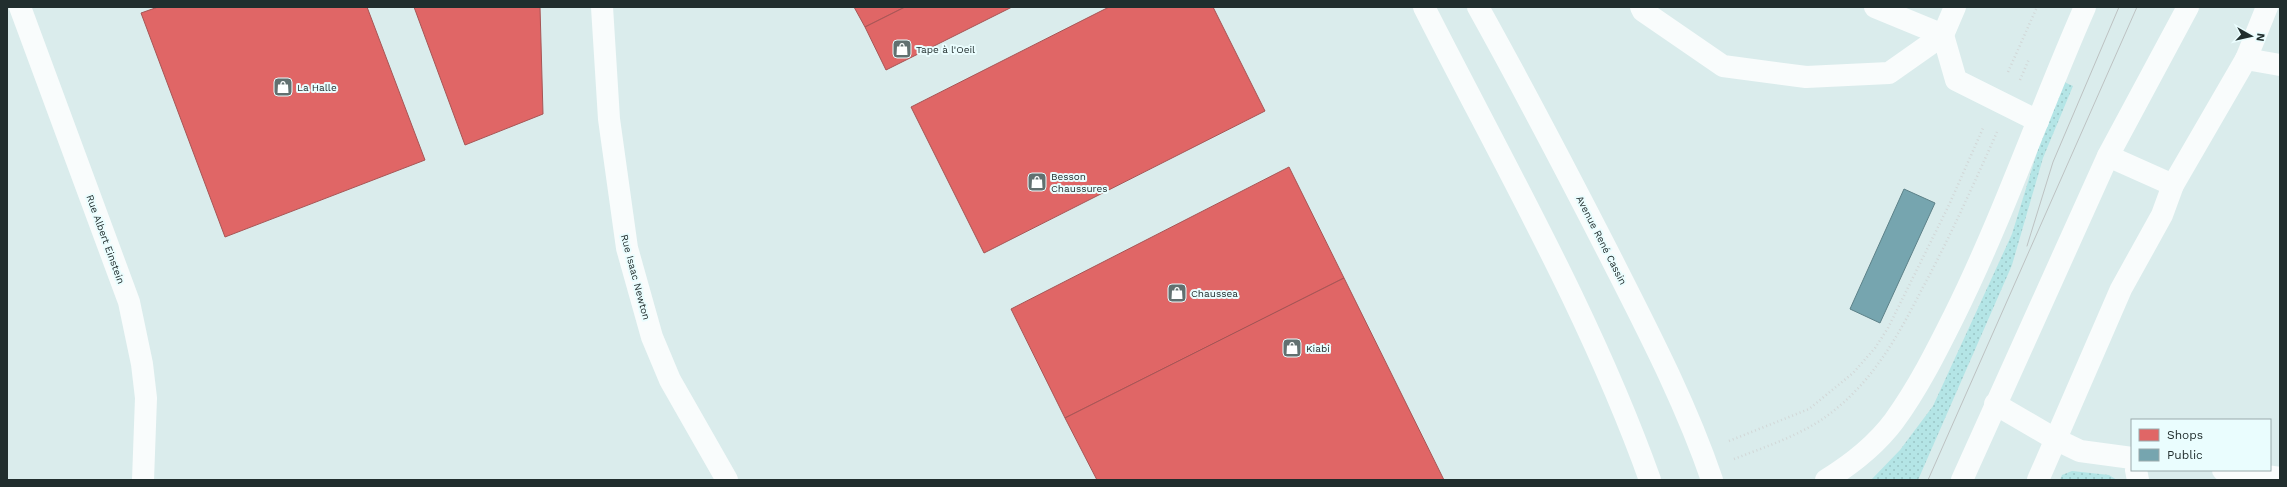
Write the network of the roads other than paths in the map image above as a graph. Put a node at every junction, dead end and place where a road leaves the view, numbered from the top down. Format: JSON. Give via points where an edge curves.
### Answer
{"nodes":[{"id":1,"x":20,"y":7,"type":"edge"},
{"id":2,"x":602,"y":7,"type":"edge"},
{"id":3,"x":1424,"y":7,"type":"edge"},
{"id":4,"x":1478,"y":7,"type":"edge"},
{"id":5,"x":1641,"y":7,"type":"edge"},
{"id":6,"x":1875,"y":7,"type":"edge"},
{"id":7,"x":1955,"y":7,"type":"edge"},
{"id":8,"x":2085,"y":7,"type":"edge"},
{"id":9,"x":2182,"y":7,"type":"edge"},
{"id":10,"x":2188,"y":7,"type":"edge"},
{"id":11,"x":2267,"y":7,"type":"edge"},
{"id":12,"x":1943,"y":35,"type":"junction"},
{"id":13,"x":2172,"y":38,"type":"junction"},
{"id":14,"x":2246,"y":59,"type":"junction"},
{"id":15,"x":2280,"y":65,"type":"edge"},
{"id":16,"x":2038,"y":121,"type":"junction"},
{"id":17,"x":2108,"y":156,"type":"junction"},
{"id":18,"x":2173,"y":185,"type":"junction"},
{"id":19,"x":1995,"y":404,"type":"junction"},
{"id":20,"x":2055,"y":440,"type":"junction"},
{"id":21,"x":2131,"y":458,"type":"edge"},
{"id":22,"x":2230,"y":471,"type":"edge"},
{"id":23,"x":1710,"y":475,"type":"edge"},
{"id":24,"x":2280,"y":478,"type":"edge"},
{"id":25,"x":143,"y":480,"type":"edge"},
{"id":26,"x":727,"y":480,"type":"edge"},
{"id":27,"x":1650,"y":480,"type":"edge"},
{"id":28,"x":1826,"y":480,"type":"edge"},
{"id":29,"x":1962,"y":480,"type":"edge"},
{"id":30,"x":2038,"y":480,"type":"edge"}],
"edges":[{"from":1,"to":25,"type":"street","name":"Rue Albert Einstein","via":[[129,302],[146,398]]},
{"from":2,"to":26,"type":"street","name":"Rue Isaac Newton","via":[[609,119],[627,248],[652,337],[670,380]]},
{"from":3,"to":27,"type":"street","via":[[1554,259],[1613,387]]},
{"from":4,"to":23,"type":"street","name":"Avenue René Cassin","via":[[1585,207],[1658,351],[1678,393]]},
{"from":5,"to":12,"type":"street","via":[[1643,11],[1723,66],[1806,77],[1889,73]]},
{"from":6,"to":12,"type":"street"},
{"from":7,"to":12,"type":"street"},
{"from":8,"to":16,"type":"street"},
{"from":9,"to":13,"type":"street"},
{"from":10,"to":13,"type":"street"},
{"from":11,"to":14,"type":"street"},
{"from":12,"to":16,"type":"street","via":[[1956,80]]},
{"from":13,"to":17,"type":"street"},
{"from":14,"to":15,"type":"street"},
{"from":14,"to":18,"type":"street"},
{"from":16,"to":28,"type":"street","via":[[1983,257],[1924,374],[1889,426],[1858,459]]},
{"from":17,"to":18,"type":"street"},
{"from":17,"to":19,"type":"street"},
{"from":18,"to":20,"type":"street","via":[[2162,215],[2121,289]]},
{"from":19,"to":20,"type":"street"},
{"from":19,"to":29,"type":"street"},
{"from":20,"to":21,"type":"street","via":[[2080,451]]},
{"from":20,"to":30,"type":"street"},
{"from":22,"to":24,"type":"street"}]}
